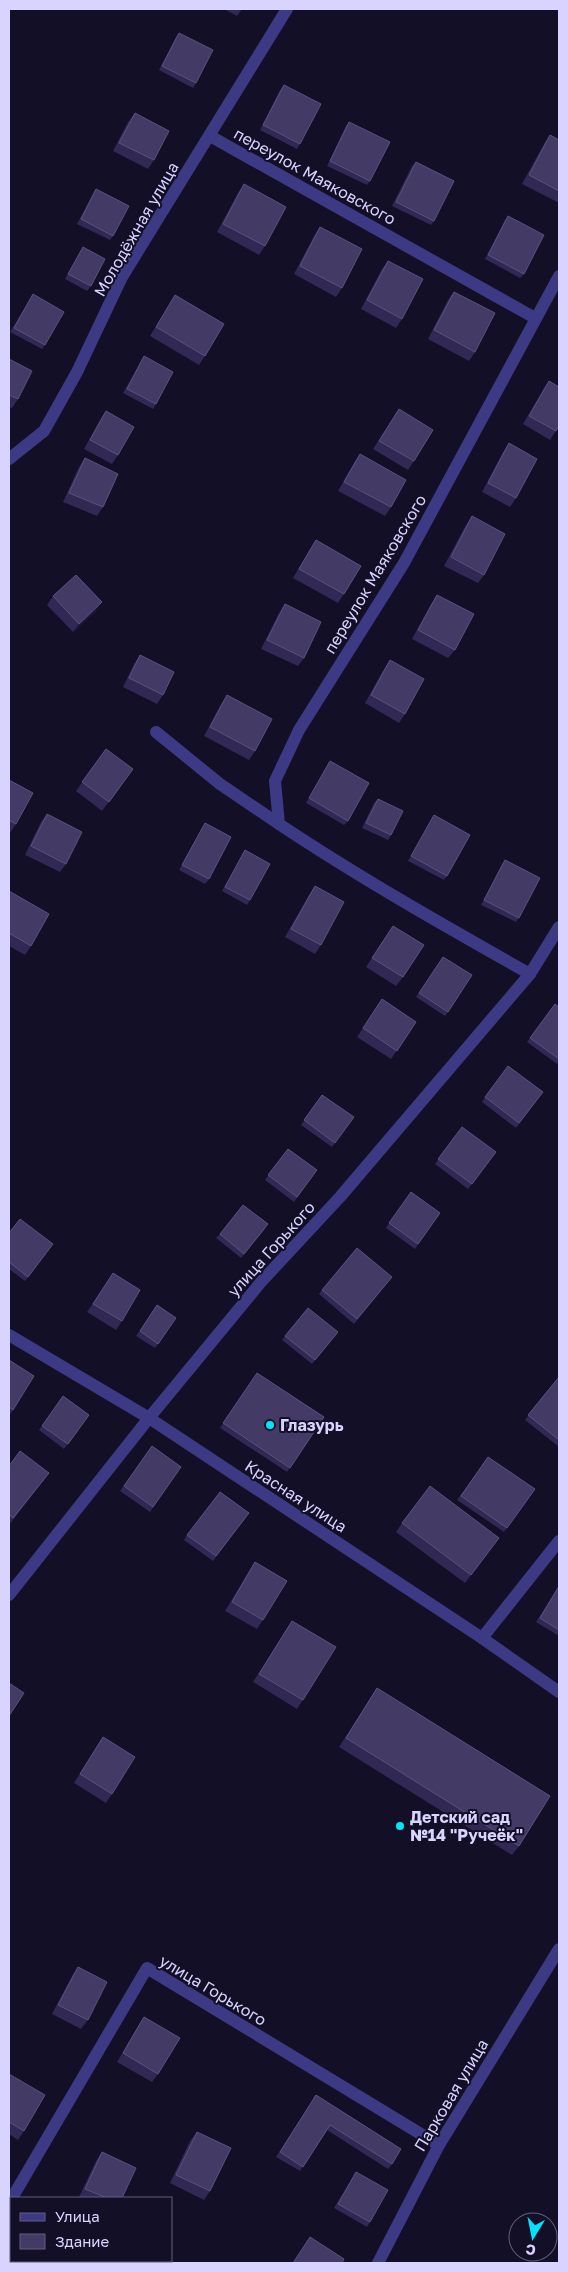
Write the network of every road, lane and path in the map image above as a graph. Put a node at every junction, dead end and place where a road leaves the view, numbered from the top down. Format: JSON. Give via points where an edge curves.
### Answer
{"nodes":[{"id":1,"x":287,"y":9,"type":"edge"},
{"id":2,"x":210,"y":136,"type":"junction"},
{"id":3,"x":559,"y":276,"type":"edge"},
{"id":4,"x":535,"y":318,"type":"junction"},
{"id":5,"x":9,"y":459,"type":"edge"},
{"id":6,"x":156,"y":732,"type":"dead end"},
{"id":7,"x":279,"y":824,"type":"junction"},
{"id":8,"x":559,"y":927,"type":"edge"},
{"id":9,"x":530,"y":974,"type":"junction"},
{"id":10,"x":9,"y":1335,"type":"edge"},
{"id":11,"x":149,"y":1418,"type":"junction"},
{"id":12,"x":559,"y":1541,"type":"edge"},
{"id":13,"x":9,"y":1595,"type":"edge"},
{"id":14,"x":482,"y":1638,"type":"junction"},
{"id":15,"x":559,"y":1692,"type":"edge"},
{"id":16,"x":559,"y":1949,"type":"edge"},
{"id":17,"x":439,"y":2145,"type":"junction"},
{"id":18,"x":13,"y":2197,"type":"edge"},
{"id":19,"x":378,"y":2263,"type":"edge"}],
"edges":[{"from":1,"to":2,"type":"street","name":"Молодёжная улица"},
{"from":2,"to":4,"type":"street","name":"переулок Маяковского"},
{"from":2,"to":5,"type":"street","name":"Молодёжная улица","via":[[122,278],[77,372],[44,431]]},
{"from":3,"to":4,"type":"street","name":"переулок Маяковского"},
{"from":4,"to":7,"type":"street","name":"переулок Маяковского","via":[[404,563],[298,730],[275,781]]},
{"from":6,"to":7,"type":"street","via":[[220,784]]},
{"from":7,"to":9,"type":"street","via":[[416,910]]},
{"from":8,"to":9,"type":"street","name":"улица Горького"},
{"from":9,"to":11,"type":"street","name":"улица Горького","via":[[340,1196],[261,1282]]},
{"from":10,"to":11,"type":"street","name":"Красная улица"},
{"from":11,"to":13,"type":"street","name":"улица Горького"},
{"from":11,"to":14,"type":"street","name":"Красная улица"},
{"from":12,"to":14,"type":"street"},
{"from":14,"to":15,"type":"street","name":"Красная улица"},
{"from":16,"to":17,"type":"street","name":"Парковая улица"},
{"from":17,"to":18,"type":"street","name":"улица Горького","via":[[148,1968]]},
{"from":17,"to":19,"type":"street","name":"Парковая улица"}]}
